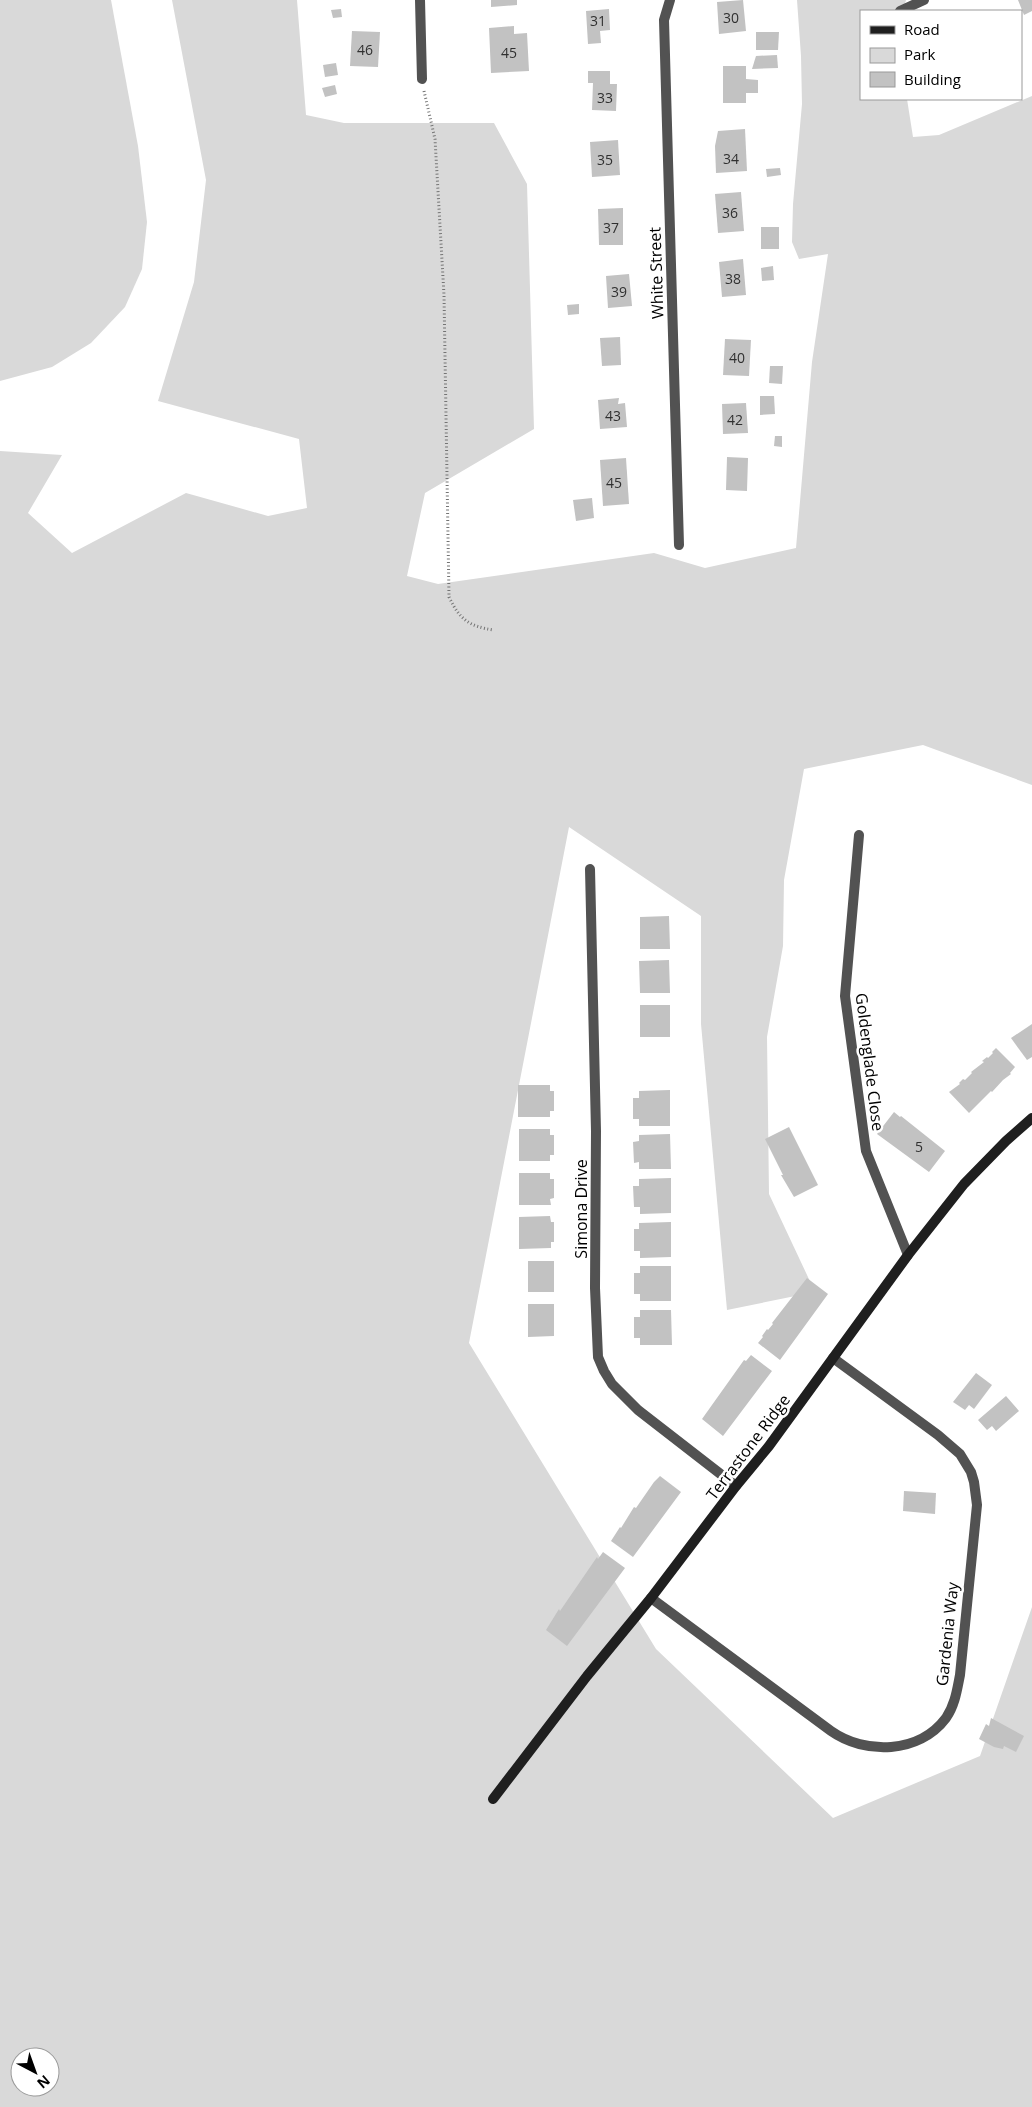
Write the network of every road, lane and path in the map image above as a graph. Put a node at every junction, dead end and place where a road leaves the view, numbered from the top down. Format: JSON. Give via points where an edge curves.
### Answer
{"nodes":[{"id":1,"x":420,"y":0,"type":"edge"},
{"id":2,"x":670,"y":0,"type":"edge"},
{"id":3,"x":924,"y":0,"type":"edge"},
{"id":4,"x":902,"y":10,"type":"edge"},
{"id":5,"x":422,"y":79,"type":"joint"},
{"id":6,"x":679,"y":545,"type":"dead end"},
{"id":7,"x":493,"y":630,"type":"dead end"},
{"id":8,"x":859,"y":835,"type":"dead end"},
{"id":9,"x":590,"y":870,"type":"dead end"},
{"id":10,"x":1032,"y":1118,"type":"edge"},
{"id":11,"x":908,"y":1255,"type":"junction"},
{"id":12,"x":833,"y":1358,"type":"junction"},
{"id":13,"x":736,"y":1486,"type":"junction"},
{"id":14,"x":651,"y":1598,"type":"junction"},
{"id":15,"x":494,"y":1799,"type":"dead end"}],
"edges":[{"from":1,"to":5,"type":"street"},
{"from":2,"to":6,"type":"street","name":"White Street","via":[[664,20]]},
{"from":3,"to":4,"type":"street"},
{"from":5,"to":7,"type":"path","via":[[435,139],[444,286],[449,597],[455,610],[469,624]]},
{"from":8,"to":11,"type":"street","name":"Goldenglade Close","via":[[845,996],[866,1151]]},
{"from":9,"to":13,"type":"street","name":"Simona Drive","via":[[598,1357],[608,1377],[638,1410]]},
{"from":10,"to":11,"type":"street","name":"Terrastone Ridge","via":[[964,1184]]},
{"from":11,"to":12,"type":"street","name":"Terrastone Ridge"},
{"from":12,"to":13,"type":"street","name":"Terrastone Ridge"},
{"from":12,"to":14,"type":"street","name":"Gardenia Way","via":[[950,1444],[966,1463],[974,1482],[977,1505],[960,1675],[954,1702],[946,1718],[923,1737],[906,1744],[874,1748],[856,1745],[831,1731]]},
{"from":13,"to":14,"type":"street","name":"Terrastone Ridge"},
{"from":14,"to":15,"type":"street","name":"Terrastone Ridge","via":[[586,1676]]}]}
